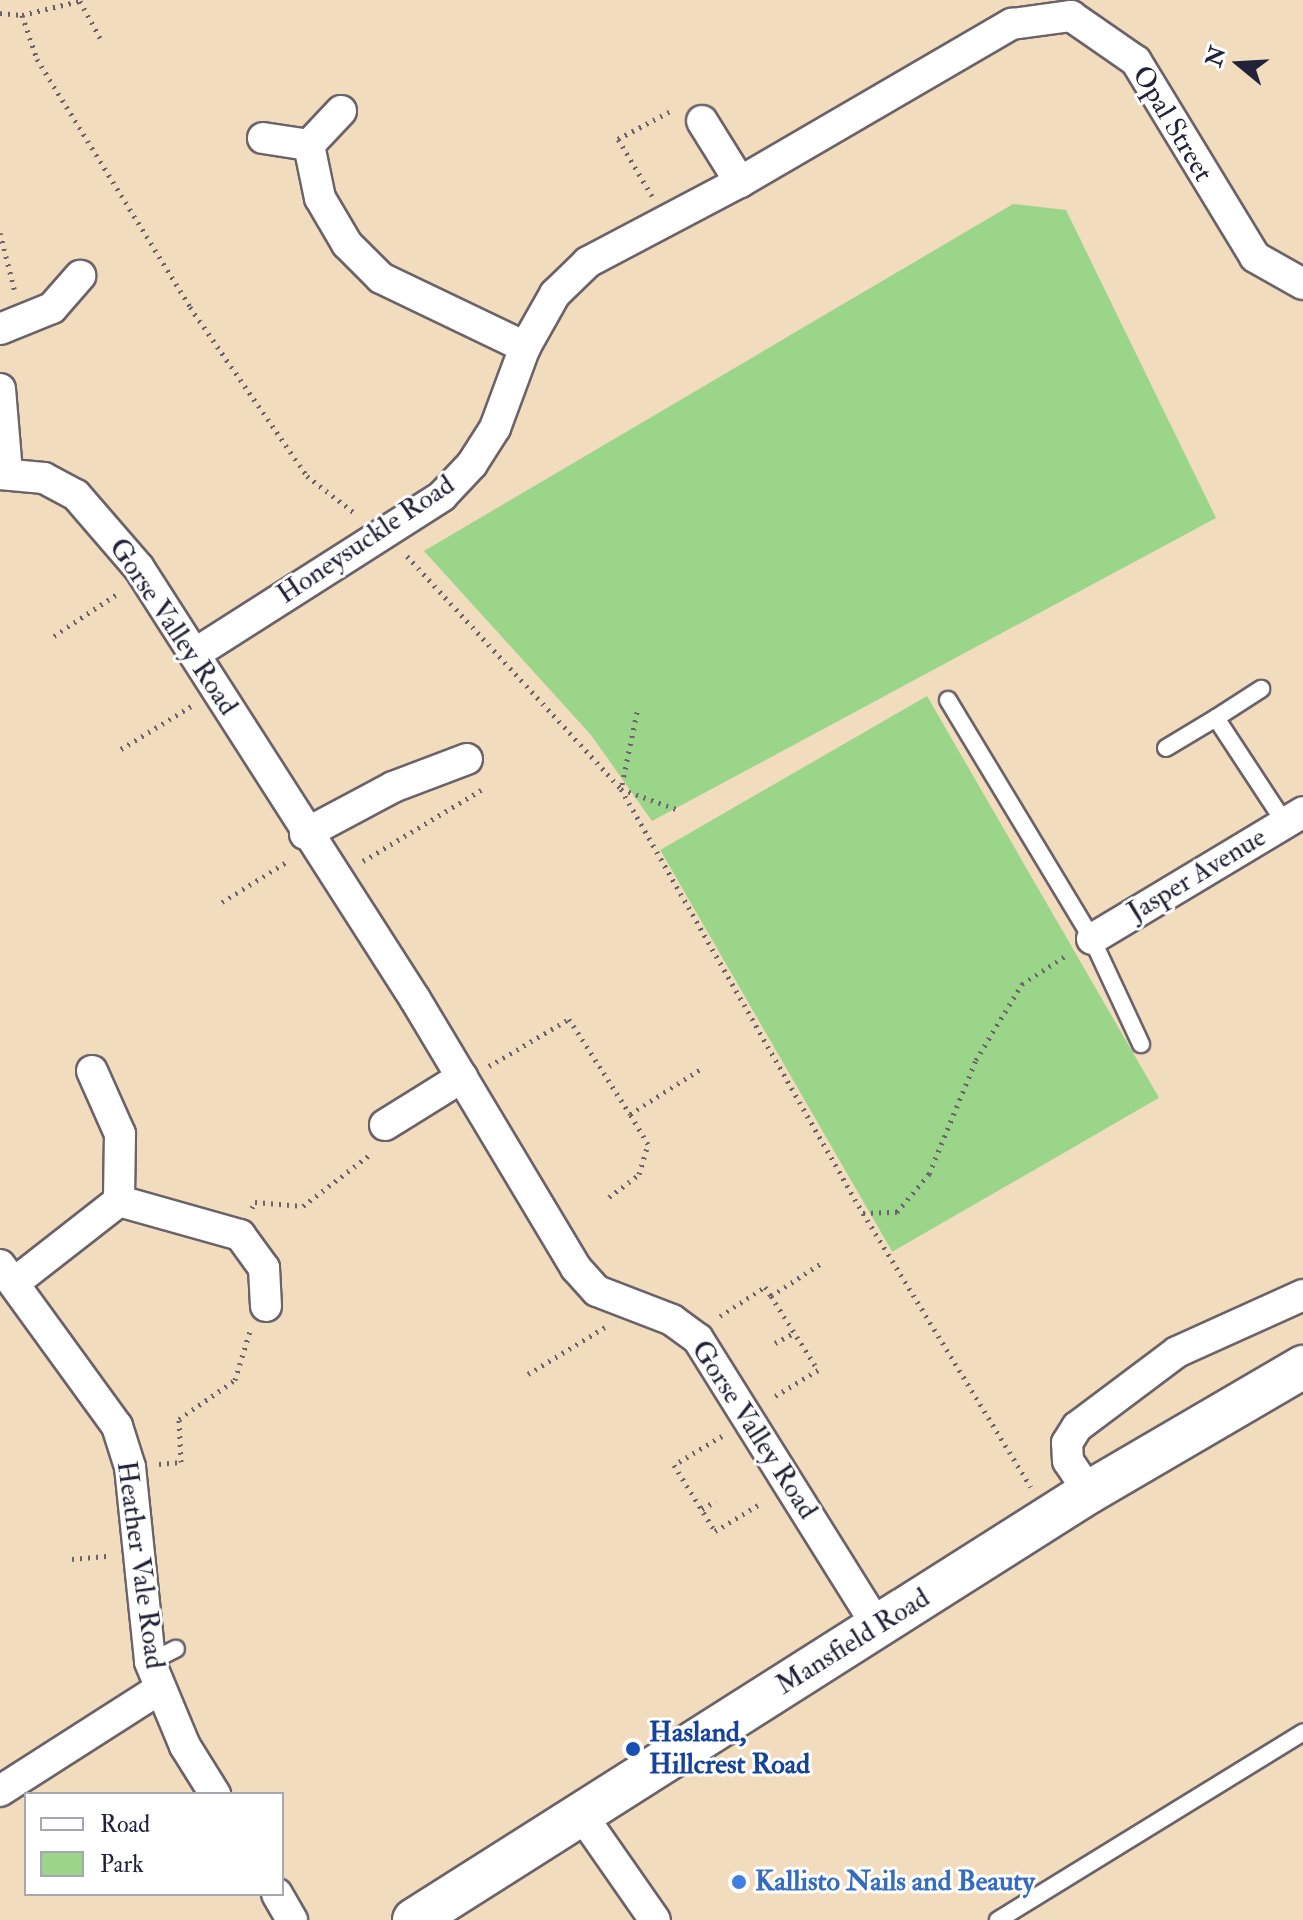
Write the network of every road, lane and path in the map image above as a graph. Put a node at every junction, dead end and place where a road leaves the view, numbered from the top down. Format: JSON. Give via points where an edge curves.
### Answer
{"nodes":[{"id":1,"x":82,"y":0,"type":"edge"},
{"id":2,"x":0,"y":13,"type":"edge"},
{"id":3,"x":22,"y":15,"type":"junction"},
{"id":4,"x":100,"y":38,"type":"dead end"},
{"id":5,"x":928,"y":72,"type":"joint"},
{"id":6,"x":341,"y":111,"type":"dead end"},
{"id":7,"x":702,"y":121,"type":"joint"},
{"id":8,"x":263,"y":138,"type":"dead end"},
{"id":9,"x":309,"y":145,"type":"junction"},
{"id":10,"x":740,"y":182,"type":"junction"},
{"id":11,"x":667,"y":221,"type":"junction"},
{"id":12,"x":0,"y":233,"type":"edge"},
{"id":13,"x":80,"y":276,"type":"dead end"},
{"id":14,"x":1303,"y":284,"type":"edge"},
{"id":15,"x":10,"y":324,"type":"edge"},
{"id":16,"x":525,"y":347,"type":"junction"},
{"id":17,"x":0,"y":389,"type":"edge"},
{"id":18,"x":3,"y":473,"type":"edge"},
{"id":19,"x":381,"y":534,"type":"junction"},
{"id":20,"x":144,"y":575,"type":"junction"},
{"id":21,"x":54,"y":636,"type":"dead end"},
{"id":22,"x":196,"y":653,"type":"junction"},
{"id":23,"x":1261,"y":689,"type":"dead end"},
{"id":24,"x":217,"y":690,"type":"junction"},
{"id":25,"x":948,"y":700,"type":"dead end"},
{"id":26,"x":637,"y":712,"type":"dead end"},
{"id":27,"x":1216,"y":718,"type":"junction"},
{"id":28,"x":1166,"y":748,"type":"dead end"},
{"id":29,"x":121,"y":749,"type":"dead end"},
{"id":30,"x":467,"y":759,"type":"joint"},
{"id":31,"x":621,"y":789,"type":"junction"},
{"id":32,"x":676,"y":809,"type":"dead end"},
{"id":33,"x":1294,"y":817,"type":"edge"},
{"id":34,"x":309,"y":840,"type":"junction"},
{"id":35,"x":334,"y":878,"type":"junction"},
{"id":36,"x":222,"y":902,"type":"dead end"},
{"id":37,"x":1092,"y":939,"type":"junction"},
{"id":38,"x":1141,"y":1044,"type":"dead end"},
{"id":39,"x":701,"y":1069,"type":"dead end"},
{"id":40,"x":92,"y":1071,"type":"dead end"},
{"id":41,"x":463,"y":1079,"type":"junction"},
{"id":42,"x":630,"y":1114,"type":"junction"},
{"id":43,"x":385,"y":1125,"type":"joint"},
{"id":44,"x":609,"y":1197,"type":"dead end"},
{"id":45,"x":119,"y":1201,"type":"junction"},
{"id":46,"x":863,"y":1213,"type":"junction"},
{"id":47,"x":240,"y":1235,"type":"junction"},
{"id":48,"x":823,"y":1262,"type":"dead end"},
{"id":49,"x":7,"y":1274,"type":"edge"},
{"id":50,"x":1303,"y":1295,"type":"edge"},
{"id":51,"x":771,"y":1296,"type":"junction"},
{"id":52,"x":624,"y":1305,"type":"junction"},
{"id":53,"x":266,"y":1306,"type":"joint"},
{"id":54,"x":794,"y":1333,"type":"junction"},
{"id":55,"x":693,"y":1335,"type":"junction"},
{"id":56,"x":775,"y":1343,"type":"dead end"},
{"id":57,"x":1303,"y":1367,"type":"edge"},
{"id":58,"x":528,"y":1374,"type":"dead end"},
{"id":59,"x":748,"y":1416,"type":"junction"},
{"id":60,"x":130,"y":1467,"type":"junction"},
{"id":61,"x":790,"y":1485,"type":"junction"},
{"id":62,"x":1089,"y":1492,"type":"junction"},
{"id":63,"x":716,"y":1501,"type":"dead end"},
{"id":64,"x":702,"y":1509,"type":"junction"},
{"id":65,"x":1049,"y":1517,"type":"junction"},
{"id":66,"x":878,"y":1627,"type":"junction"},
{"id":67,"x":162,"y":1667,"type":"junction"},
{"id":68,"x":1303,"y":1732,"type":"edge"},
{"id":69,"x":0,"y":1791,"type":"edge"},
{"id":70,"x":214,"y":1792,"type":"edge"},
{"id":71,"x":581,"y":1814,"type":"junction"},
{"id":72,"x":278,"y":1896,"type":"edge"},
{"id":73,"x":292,"y":1920,"type":"edge"},
{"id":74,"x":414,"y":1920,"type":"edge"},
{"id":75,"x":655,"y":1920,"type":"edge"},
{"id":76,"x":998,"y":1920,"type":"edge"}],
"edges":[{"from":1,"to":3,"type":"path"},
{"from":1,"to":4,"type":"path"},
{"from":2,"to":3,"type":"path"},
{"from":3,"to":19,"type":"path","via":[[37,59],[190,307],[307,476]]},
{"from":5,"to":10,"type":"street","name":"Honeysuckle Road"},
{"from":5,"to":14,"type":"street","name":"Opal Street","via":[[1012,24],[1071,16],[1136,61],[1255,257]]},
{"from":6,"to":9,"type":"street"},
{"from":7,"to":10,"type":"street"},
{"from":7,"to":11,"type":"path","via":[[675,116],[671,108],[618,139]]},
{"from":8,"to":9,"type":"street"},
{"from":9,"to":16,"type":"street","via":[[320,198],[347,244],[381,278]]},
{"from":10,"to":11,"type":"street","name":"Honeysuckle Road"},
{"from":11,"to":16,"type":"street","name":"Honeysuckle Road","via":[[588,262],[555,294]]},
{"from":12,"to":15,"type":"path"},
{"from":13,"to":15,"type":"street","via":[[52,308]]},
{"from":16,"to":19,"type":"street","name":"Honeysuckle Road","via":[[495,428],[472,464],[442,496]]},
{"from":17,"to":18,"type":"street"},
{"from":18,"to":20,"type":"street","name":"Gorse Valley Road","via":[[44,478],[76,495]]},
{"from":19,"to":22,"type":"street","name":"Honeysuckle Road"},
{"from":19,"to":31,"type":"path","via":[[423,569]]},
{"from":20,"to":21,"type":"path"},
{"from":20,"to":22,"type":"street","name":"Gorse Valley Road"},
{"from":22,"to":24,"type":"street","name":"Gorse Valley Road"},
{"from":23,"to":27,"type":"lane"},
{"from":24,"to":29,"type":"path"},
{"from":24,"to":34,"type":"street","name":"Gorse Valley Road"},
{"from":25,"to":37,"type":"lane"},
{"from":26,"to":31,"type":"path"},
{"from":27,"to":28,"type":"lane"},
{"from":27,"to":33,"type":"lane"},
{"from":30,"to":34,"type":"street","via":[[393,787]]},
{"from":30,"to":35,"type":"path","via":[[486,787]]},
{"from":31,"to":32,"type":"path"},
{"from":31,"to":46,"type":"path"},
{"from":33,"to":37,"type":"street","name":"Jasper Avenue"},
{"from":34,"to":35,"type":"street","name":"Gorse Valley Road"},
{"from":34,"to":36,"type":"path"},
{"from":35,"to":41,"type":"street","name":"Gorse Valley Road"},
{"from":37,"to":38,"type":"lane"},
{"from":37,"to":46,"type":"path","via":[[1022,984],[976,1060],[921,1184],[897,1212]]},
{"from":39,"to":42,"type":"path"},
{"from":40,"to":45,"type":"street","via":[[120,1134]]},
{"from":41,"to":42,"type":"path","via":[[569,1019]]},
{"from":41,"to":43,"type":"street"},
{"from":41,"to":52,"type":"street","name":"Gorse Valley Road","via":[[576,1268],[597,1291]]},
{"from":42,"to":44,"type":"path","via":[[648,1144],[639,1174]]},
{"from":43,"to":47,"type":"path","via":[[369,1159],[344,1178],[303,1206],[255,1202]]},
{"from":45,"to":47,"type":"street"},
{"from":45,"to":49,"type":"street"},
{"from":46,"to":65,"type":"path"},
{"from":47,"to":53,"type":"street","via":[[264,1268]]},
{"from":48,"to":51,"type":"path"},
{"from":49,"to":60,"type":"street","name":"Heather Vale Road","via":[[117,1426]]},
{"from":50,"to":62,"type":"street","via":[[1177,1352],[1077,1427],[1067,1443],[1068,1461]]},
{"from":51,"to":54,"type":"path"},
{"from":51,"to":55,"type":"path","via":[[765,1287]]},
{"from":52,"to":55,"type":"street","name":"Gorse Valley Road","via":[[672,1320]]},
{"from":52,"to":58,"type":"path","via":[[605,1327]]},
{"from":53,"to":60,"type":"path","via":[[245,1339],[235,1380],[179,1419],[181,1462]]},
{"from":54,"to":56,"type":"path"},
{"from":54,"to":59,"type":"path","via":[[818,1370]]},
{"from":55,"to":59,"type":"street","name":"Gorse Valley Road"},
{"from":57,"to":62,"type":"main road","name":"Mansfield Road"},
{"from":59,"to":61,"type":"street","name":"Gorse Valley Road"},
{"from":59,"to":64,"type":"path","via":[[674,1465]]},
{"from":60,"to":67,"type":"street","name":"Heather Vale Road"},
{"from":61,"to":64,"type":"path","via":[[715,1531]]},
{"from":61,"to":66,"type":"street","name":"Gorse Valley Road"},
{"from":62,"to":65,"type":"main road","name":"Mansfield Road"},
{"from":63,"to":64,"type":"path"},
{"from":65,"to":66,"type":"main road","name":"Mansfield Road"},
{"from":66,"to":71,"type":"main road","name":"Mansfield Road"},
{"from":67,"to":69,"type":"street"},
{"from":67,"to":70,"type":"street","name":"Heather Vale Road"},
{"from":68,"to":76,"type":"lane"},
{"from":71,"to":74,"type":"main road","name":"Mansfield Road"},
{"from":71,"to":75,"type":"street"},
{"from":72,"to":73,"type":"street"}]}
